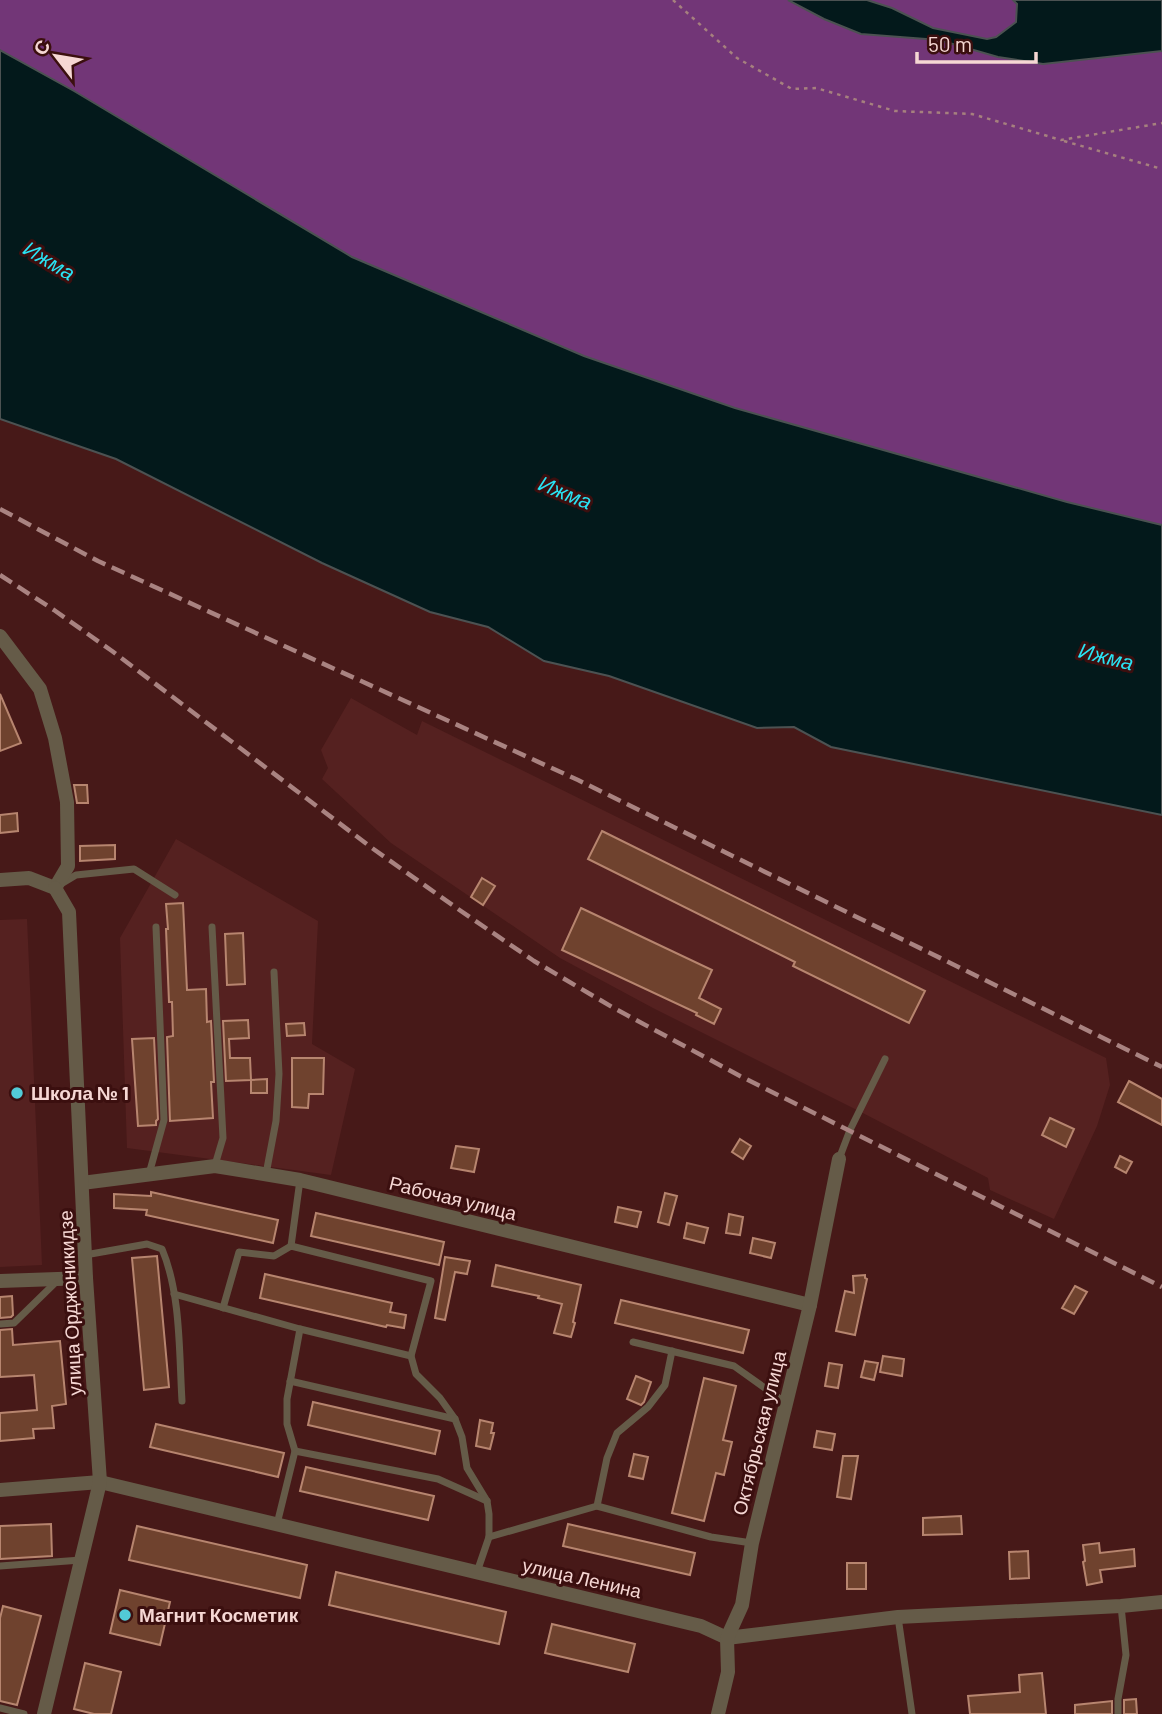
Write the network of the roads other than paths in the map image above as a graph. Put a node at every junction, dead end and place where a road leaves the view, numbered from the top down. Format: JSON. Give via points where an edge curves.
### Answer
{"nodes":[{"id":1,"x":0,"y":636,"type":"edge"},
{"id":2,"x":0,"y":880,"type":"edge"},
{"id":3,"x":55,"y":888,"type":"junction"},
{"id":4,"x":175,"y":895,"type":"dead end"},
{"id":5,"x":156,"y":927,"type":"dead end"},
{"id":6,"x":212,"y":927,"type":"dead end"},
{"id":7,"x":274,"y":972,"type":"dead end"},
{"id":8,"x":885,"y":1059,"type":"dead end"},
{"id":9,"x":839,"y":1159,"type":"joint"},
{"id":10,"x":215,"y":1166,"type":"junction"},
{"id":11,"x":148,"y":1174,"type":"junction"},
{"id":12,"x":266,"y":1175,"type":"junction"},
{"id":13,"x":300,"y":1180,"type":"junction"},
{"id":14,"x":82,"y":1183,"type":"junction"},
{"id":15,"x":291,"y":1246,"type":"junction"},
{"id":16,"x":85,"y":1255,"type":"junction"},
{"id":17,"x":86,"y":1278,"type":"junction"},
{"id":18,"x":59,"y":1279,"type":"junction"},
{"id":19,"x":0,"y":1281,"type":"edge"},
{"id":20,"x":174,"y":1294,"type":"junction"},
{"id":21,"x":810,"y":1305,"type":"junction"},
{"id":22,"x":223,"y":1308,"type":"junction"},
{"id":23,"x":0,"y":1324,"type":"edge"},
{"id":24,"x":300,"y":1329,"type":"junction"},
{"id":25,"x":633,"y":1342,"type":"dead end"},
{"id":26,"x":672,"y":1351,"type":"junction"},
{"id":27,"x":411,"y":1356,"type":"junction"},
{"id":28,"x":290,"y":1381,"type":"junction"},
{"id":29,"x":182,"y":1401,"type":"dead end"},
{"id":30,"x":786,"y":1403,"type":"junction"},
{"id":31,"x":455,"y":1419,"type":"junction"},
{"id":32,"x":295,"y":1451,"type":"junction"},
{"id":33,"x":100,"y":1482,"type":"junction"},
{"id":34,"x":0,"y":1490,"type":"edge"},
{"id":35,"x":487,"y":1501,"type":"junction"},
{"id":36,"x":597,"y":1506,"type":"junction"},
{"id":37,"x":277,"y":1525,"type":"junction"},
{"id":38,"x":489,"y":1537,"type":"junction"},
{"id":39,"x":752,"y":1543,"type":"junction"},
{"id":40,"x":81,"y":1560,"type":"junction"},
{"id":41,"x":0,"y":1566,"type":"edge"},
{"id":42,"x":477,"y":1573,"type":"junction"},
{"id":43,"x":1162,"y":1602,"type":"edge"},
{"id":44,"x":1121,"y":1606,"type":"junction"},
{"id":45,"x":898,"y":1616,"type":"junction"},
{"id":46,"x":727,"y":1638,"type":"junction"},
{"id":47,"x":0,"y":1707,"type":"edge"},
{"id":48,"x":24,"y":1714,"type":"edge"},
{"id":49,"x":44,"y":1714,"type":"edge"},
{"id":50,"x":718,"y":1714,"type":"edge"},
{"id":51,"x":912,"y":1714,"type":"edge"},
{"id":52,"x":1118,"y":1714,"type":"edge"}],
"edges":[{"from":1,"to":3,"type":"street","via":[[40,689],[55,738],[67,802],[68,866]]},
{"from":2,"to":3,"type":"street","via":[[29,878]]},
{"from":3,"to":4,"type":"lane","via":[[76,875],[134,869]]},
{"from":3,"to":14,"type":"street","name":"улица Орджоникидзе","via":[[69,912]]},
{"from":5,"to":11,"type":"lane","via":[[164,1120]]},
{"from":6,"to":10,"type":"lane","via":[[223,1138]]},
{"from":7,"to":12,"type":"lane","via":[[279,1074]]},
{"from":8,"to":9,"type":"lane"},
{"from":9,"to":21,"type":"street","name":"Октябрьская улица"},
{"from":10,"to":11,"type":"street","name":"Рабочая улица"},
{"from":10,"to":12,"type":"street","name":"Рабочая улица"},
{"from":11,"to":14,"type":"street","name":"Рабочая улица"},
{"from":12,"to":13,"type":"street","name":"Рабочая улица"},
{"from":13,"to":15,"type":"lane"},
{"from":13,"to":21,"type":"street","name":"Рабочая улица"},
{"from":14,"to":16,"type":"street","name":"улица Орджоникидзе"},
{"from":15,"to":22,"type":"lane","via":[[274,1256],[239,1252]]},
{"from":15,"to":27,"type":"lane","via":[[430,1281]]},
{"from":16,"to":17,"type":"street","name":"улица Орджоникидзе"},
{"from":16,"to":20,"type":"lane","via":[[147,1244],[162,1249]]},
{"from":17,"to":18,"type":"street"},
{"from":17,"to":33,"type":"street","name":"улица Орджоникидзе"},
{"from":18,"to":19,"type":"street"},
{"from":18,"to":23,"type":"lane","via":[[15,1322]]},
{"from":20,"to":22,"type":"lane"},
{"from":20,"to":29,"type":"lane"},
{"from":21,"to":30,"type":"street","name":"Октябрьская улица"},
{"from":22,"to":24,"type":"lane"},
{"from":24,"to":27,"type":"lane"},
{"from":24,"to":28,"type":"lane"},
{"from":25,"to":26,"type":"lane"},
{"from":26,"to":30,"type":"lane","via":[[734,1366]]},
{"from":26,"to":36,"type":"lane","via":[[665,1385],[648,1407],[617,1433]]},
{"from":27,"to":31,"type":"lane","via":[[416,1374]]},
{"from":28,"to":31,"type":"lane"},
{"from":28,"to":32,"type":"lane","via":[[287,1424]]},
{"from":30,"to":39,"type":"street","name":"Октябрьская улица"},
{"from":31,"to":35,"type":"lane","via":[[467,1468]]},
{"from":32,"to":35,"type":"lane","via":[[438,1479]]},
{"from":32,"to":37,"type":"lane"},
{"from":33,"to":34,"type":"street","name":"улица Ленина"},
{"from":33,"to":37,"type":"street","name":"улица Ленина"},
{"from":33,"to":40,"type":"street","name":"улица Орджоникидзе"},
{"from":35,"to":38,"type":"lane"},
{"from":36,"to":38,"type":"lane"},
{"from":36,"to":39,"type":"lane","via":[[711,1537]]},
{"from":37,"to":42,"type":"street","name":"улица Ленина"},
{"from":38,"to":42,"type":"lane"},
{"from":39,"to":46,"type":"street","name":"Октябрьская улица","via":[[742,1605]]},
{"from":40,"to":41,"type":"lane"},
{"from":40,"to":49,"type":"street","name":"улица Орджоникидзе"},
{"from":42,"to":46,"type":"street","name":"улица Ленина","via":[[701,1626]]},
{"from":43,"to":44,"type":"street"},
{"from":44,"to":45,"type":"street"},
{"from":44,"to":52,"type":"lane","via":[[1126,1655]]},
{"from":45,"to":46,"type":"street"},
{"from":45,"to":51,"type":"lane"},
{"from":46,"to":50,"type":"street","name":"Октябрьская улица","via":[[729,1672]]},
{"from":47,"to":48,"type":"lane"}]}
